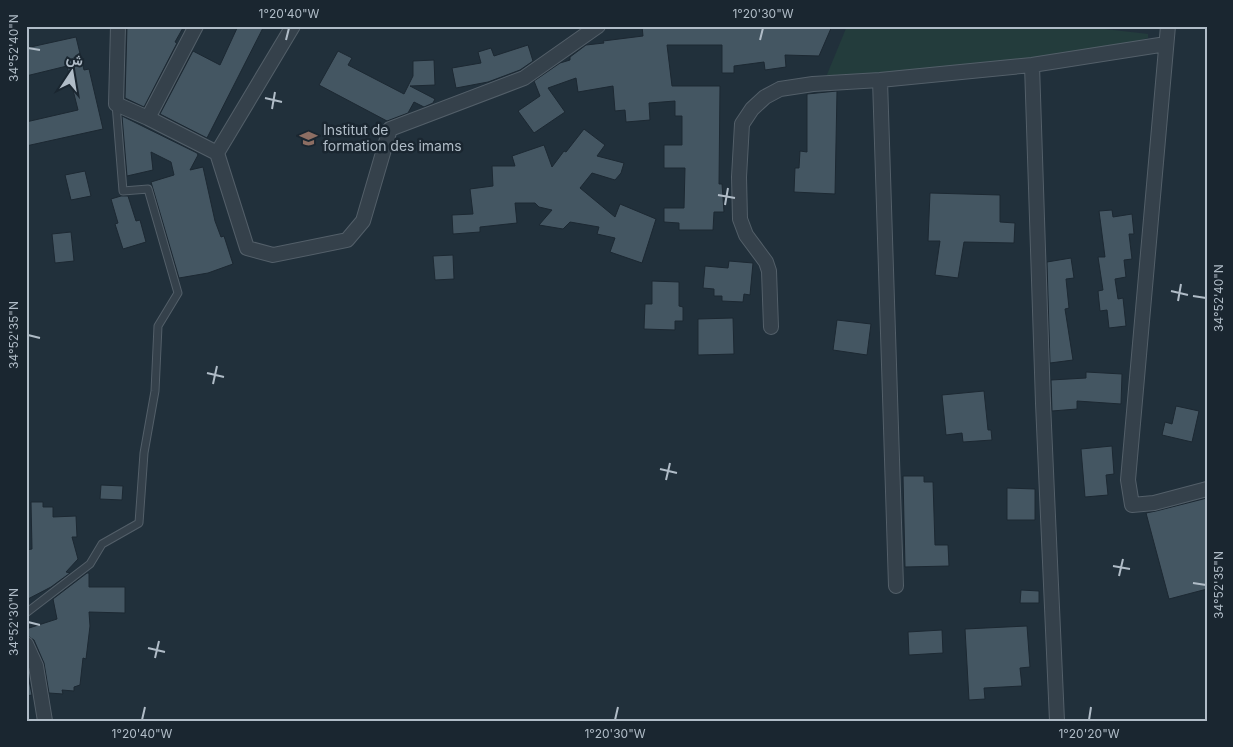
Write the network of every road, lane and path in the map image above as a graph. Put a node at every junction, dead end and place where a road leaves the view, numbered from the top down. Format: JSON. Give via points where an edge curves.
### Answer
{"nodes":[{"id":1,"x":118,"y":26,"type":"edge"},
{"id":2,"x":196,"y":26,"type":"edge"},
{"id":3,"x":293,"y":26,"type":"edge"},
{"id":4,"x":598,"y":26,"type":"edge"},
{"id":5,"x":1168,"y":26,"type":"edge"},
{"id":6,"x":1166,"y":44,"type":"junction"},
{"id":7,"x":1032,"y":64,"type":"junction"},
{"id":8,"x":880,"y":80,"type":"junction"},
{"id":9,"x":116,"y":104,"type":"junction"},
{"id":10,"x":148,"y":118,"type":"junction"},
{"id":11,"x":217,"y":153,"type":"junction"},
{"id":12,"x":772,"y":327,"type":"dead end"},
{"id":13,"x":1207,"y":489,"type":"edge"},
{"id":14,"x":896,"y":586,"type":"dead end"},
{"id":15,"x":26,"y":614,"type":"edge"},
{"id":16,"x":26,"y":644,"type":"edge"},
{"id":17,"x":45,"y":721,"type":"edge"},
{"id":18,"x":1057,"y":721,"type":"edge"}],
"edges":[{"from":1,"to":9,"type":"street"},
{"from":2,"to":10,"type":"street"},
{"from":3,"to":11,"type":"street"},
{"from":4,"to":11,"type":"street","via":[[524,78],[390,129],[363,221],[347,240],[273,254],[247,248]]},
{"from":5,"to":6,"type":"street"},
{"from":6,"to":7,"type":"street"},
{"from":6,"to":13,"type":"street","via":[[1128,480],[1132,505],[1154,503]]},
{"from":7,"to":8,"type":"street"},
{"from":7,"to":18,"type":"street"},
{"from":8,"to":12,"type":"street","via":[[813,84],[780,90],[765,97],[742,124],[740,220],[769,271]]},
{"from":8,"to":14,"type":"street"},
{"from":9,"to":10,"type":"street"},
{"from":9,"to":15,"type":"lane","via":[[123,191],[148,189],[178,293],[158,326],[155,391],[144,453],[139,523],[102,544],[90,564]]},
{"from":10,"to":11,"type":"street"},
{"from":16,"to":17,"type":"street","via":[[36,666]]}]}
